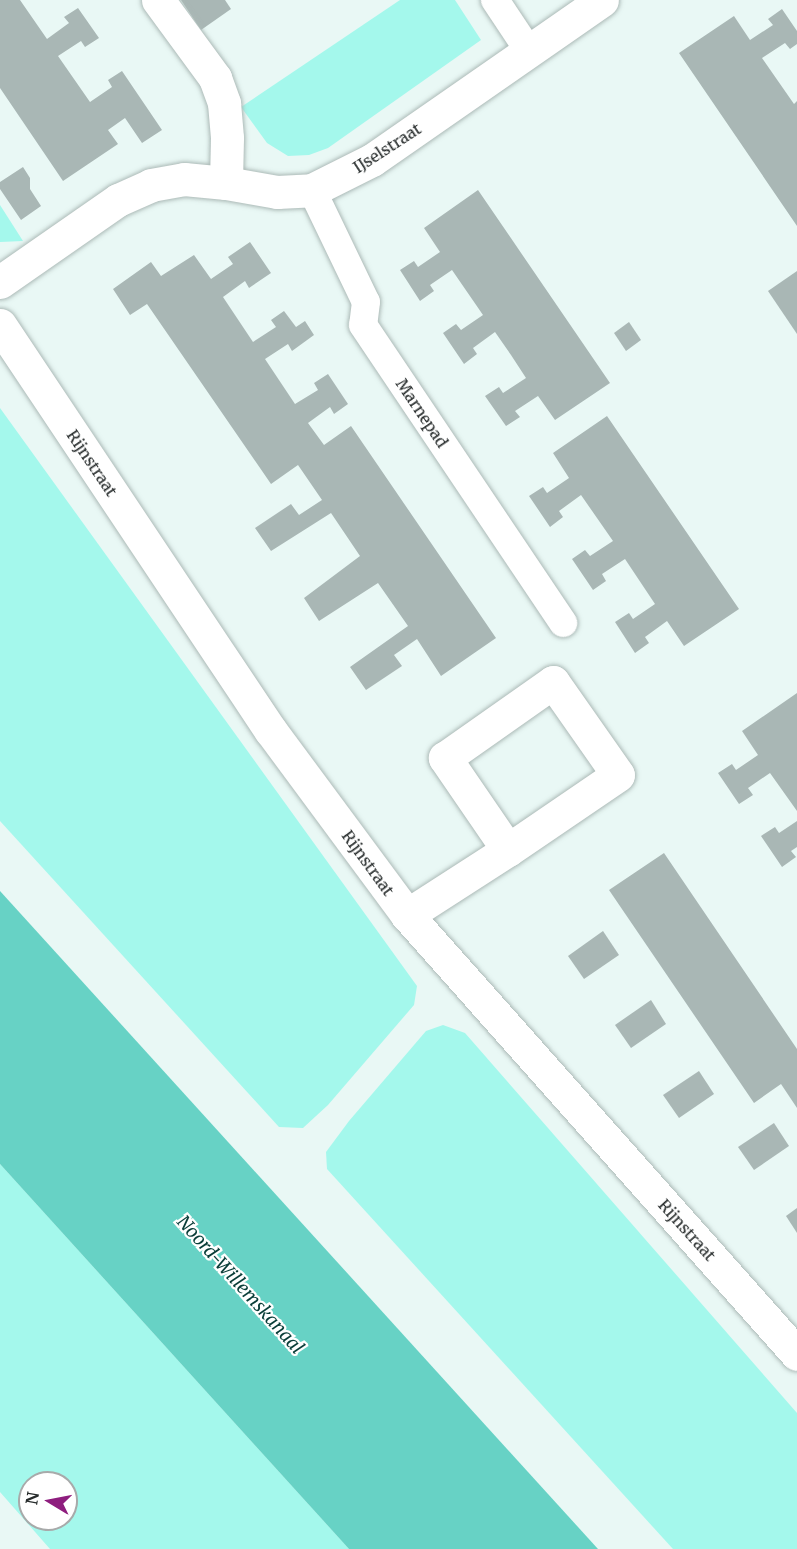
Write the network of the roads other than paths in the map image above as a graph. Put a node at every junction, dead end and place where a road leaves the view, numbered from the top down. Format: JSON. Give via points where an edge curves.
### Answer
{"nodes":[{"id":1,"x":158,"y":0,"type":"edge"},
{"id":2,"x":495,"y":0,"type":"edge"},
{"id":3,"x":602,"y":0,"type":"edge"},
{"id":4,"x":530,"y":51,"type":"junction"},
{"id":5,"x":226,"y":183,"type":"junction"},
{"id":6,"x":312,"y":190,"type":"junction"},
{"id":7,"x":0,"y":282,"type":"edge"},
{"id":8,"x":0,"y":325,"type":"edge"},
{"id":9,"x":563,"y":623,"type":"dead end"},
{"id":10,"x":508,"y":850,"type":"junction"},
{"id":11,"x":407,"y":915,"type":"junction"},
{"id":12,"x":797,"y":1354,"type":"edge"}],
"edges":[{"from":1,"to":5,"type":"street","via":[[215,78],[224,103]]},
{"from":2,"to":4,"type":"street"},
{"from":3,"to":4,"type":"street","name":"IJselstraat"},
{"from":4,"to":6,"type":"street","name":"IJselstraat","via":[[372,160]]},
{"from":5,"to":6,"type":"street","name":"IJselstraat","via":[[277,192]]},
{"from":5,"to":7,"type":"street","name":"IJselstraat","via":[[184,179],[151,184],[118,200]]},
{"from":6,"to":9,"type":"street","name":"Marnepad","via":[[366,303],[363,325]]},
{"from":8,"to":11,"type":"street","name":"Rijnstraat","via":[[271,731]]},
{"from":10,"to":10,"type":"street","via":[[618,775],[553,682],[445,758]]},
{"from":10,"to":11,"type":"street"},
{"from":11,"to":12,"type":"street","name":"Rijnstraat"}]}
